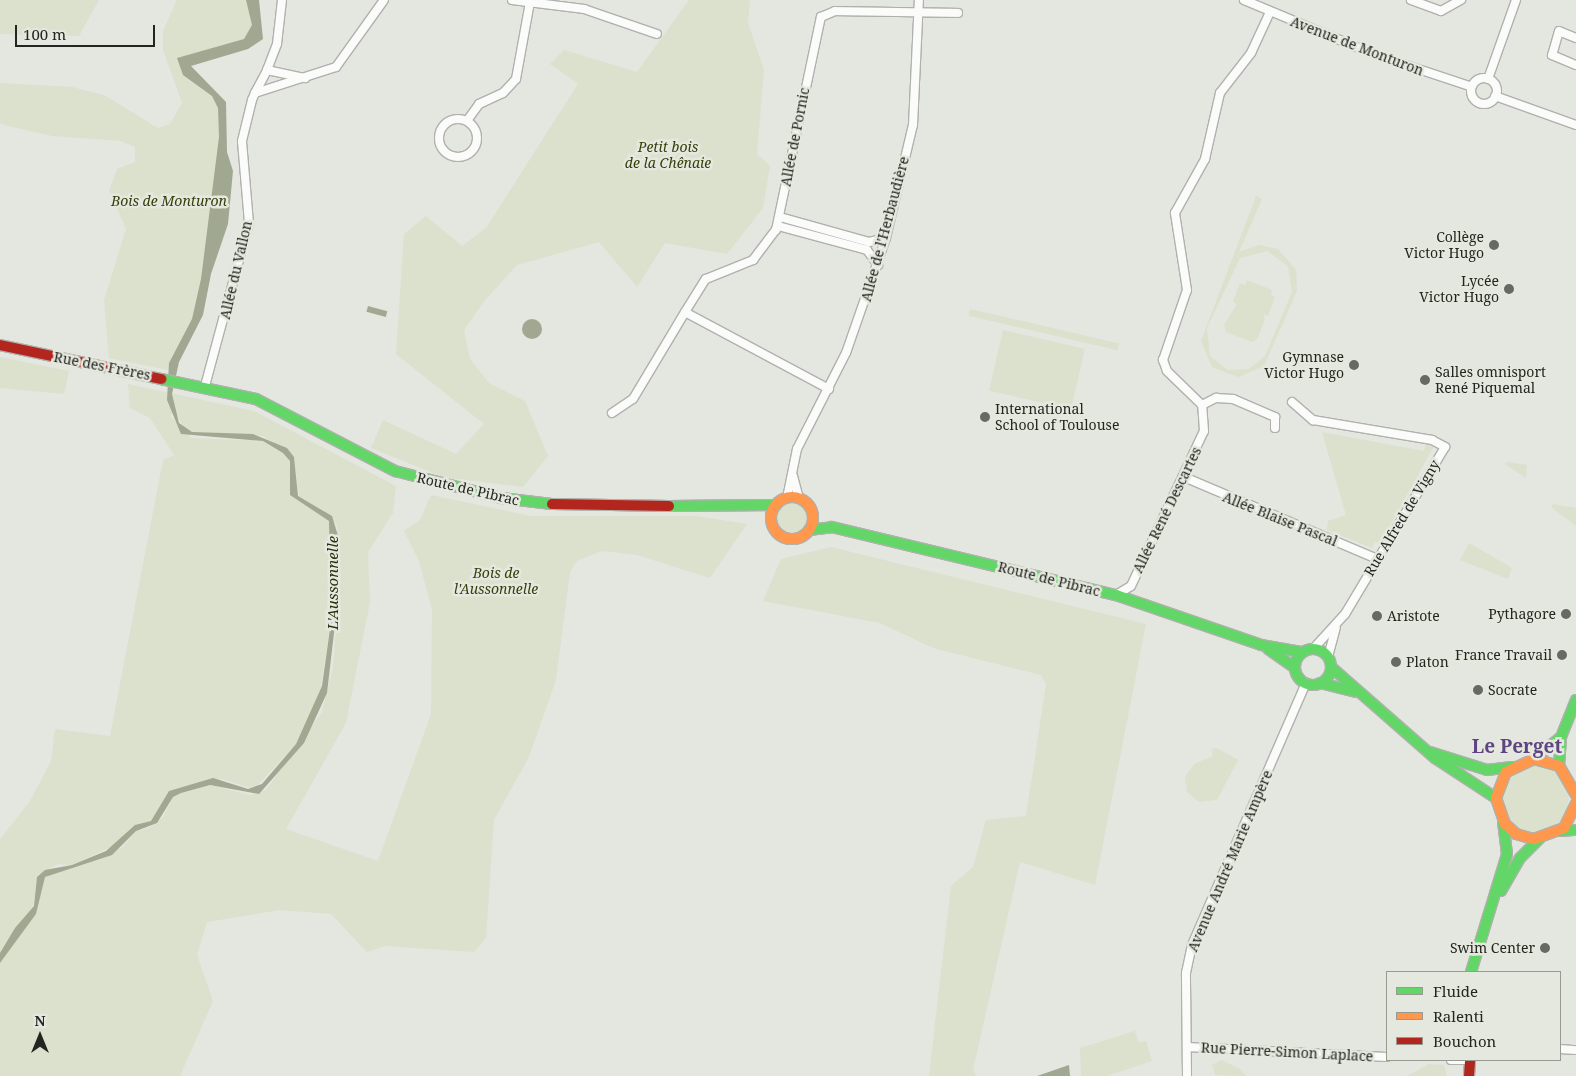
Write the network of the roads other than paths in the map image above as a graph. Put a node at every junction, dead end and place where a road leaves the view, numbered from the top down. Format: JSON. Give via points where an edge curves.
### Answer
{"nodes":[{"id":1,"x":282,"y":0,"type":"edge"},
{"id":2,"x":384,"y":0,"type":"edge"},
{"id":3,"x":512,"y":0,"type":"edge"},
{"id":4,"x":919,"y":0,"type":"edge"},
{"id":5,"x":1244,"y":0,"type":"edge"},
{"id":6,"x":1411,"y":0,"type":"edge"},
{"id":7,"x":1461,"y":0,"type":"edge"},
{"id":8,"x":1516,"y":0,"type":"edge"},
{"id":9,"x":530,"y":2,"type":"junction"},
{"id":10,"x":919,"y":12,"type":"junction"},
{"id":11,"x":1270,"y":12,"type":"junction"},
{"id":12,"x":958,"y":13,"type":"dead end"},
{"id":13,"x":657,"y":34,"type":"dead end"},
{"id":14,"x":1576,"y":38,"type":"edge"},
{"id":15,"x":1576,"y":65,"type":"edge"},
{"id":16,"x":267,"y":70,"type":"junction"},
{"id":17,"x":309,"y":78,"type":"junction"},
{"id":18,"x":1488,"y":79,"type":"junction"},
{"id":19,"x":1472,"y":87,"type":"junction"},
{"id":20,"x":255,"y":94,"type":"junction"},
{"id":21,"x":1496,"y":96,"type":"junction"},
{"id":22,"x":1520,"y":106,"type":"junction"},
{"id":23,"x":1516,"y":114,"type":"dead end"},
{"id":24,"x":469,"y":118,"type":"junction"},
{"id":25,"x":1576,"y":125,"type":"edge"},
{"id":26,"x":780,"y":217,"type":"junction"},
{"id":27,"x":778,"y":226,"type":"junction"},
{"id":28,"x":886,"y":238,"type":"junction"},
{"id":29,"x":878,"y":265,"type":"junction"},
{"id":30,"x":685,"y":312,"type":"junction"},
{"id":31,"x":0,"y":345,"type":"edge"},
{"id":32,"x":205,"y":386,"type":"junction"},
{"id":33,"x":829,"y":389,"type":"junction"},
{"id":34,"x":1292,"y":402,"type":"dead end"},
{"id":35,"x":1202,"y":404,"type":"junction"},
{"id":36,"x":612,"y":413,"type":"dead end"},
{"id":37,"x":1275,"y":428,"type":"dead end"},
{"id":38,"x":793,"y":472,"type":"junction"},
{"id":39,"x":1184,"y":477,"type":"junction"},
{"id":40,"x":787,"y":498,"type":"junction"},
{"id":41,"x":799,"y":498,"type":"junction"},
{"id":42,"x":776,"y":505,"type":"junction"},
{"id":43,"x":750,"y":508,"type":"junction"},
{"id":44,"x":812,"y":510,"type":"junction"},
{"id":45,"x":772,"y":521,"type":"junction"},
{"id":46,"x":832,"y":527,"type":"junction"},
{"id":47,"x":809,"y":530,"type":"junction"},
{"id":48,"x":1377,"y":560,"type":"junction"},
{"id":49,"x":1116,"y":595,"type":"junction"},
{"id":50,"x":1336,"y":626,"type":"junction"},
{"id":51,"x":1261,"y":645,"type":"junction"},
{"id":52,"x":1313,"y":649,"type":"junction"},
{"id":53,"x":1302,"y":652,"type":"junction"},
{"id":54,"x":1329,"y":662,"type":"junction"},
{"id":55,"x":1295,"y":668,"type":"junction"},
{"id":56,"x":1306,"y":683,"type":"junction"},
{"id":57,"x":1320,"y":683,"type":"junction"},
{"id":58,"x":1356,"y":692,"type":"junction"},
{"id":59,"x":1576,"y":700,"type":"edge"},
{"id":60,"x":1561,"y":737,"type":"junction"},
{"id":61,"x":1430,"y":752,"type":"junction"},
{"id":62,"x":1534,"y":759,"type":"junction"},
{"id":63,"x":1513,"y":766,"type":"junction"},
{"id":64,"x":1559,"y":766,"type":"junction"},
{"id":65,"x":1576,"y":795,"type":"edge"},
{"id":66,"x":1496,"y":798,"type":"junction"},
{"id":67,"x":1576,"y":803,"type":"edge"},
{"id":68,"x":1502,"y":820,"type":"junction"},
{"id":69,"x":1576,"y":830,"type":"edge"},
{"id":70,"x":1560,"y":831,"type":"junction"},
{"id":71,"x":1540,"y":838,"type":"junction"},
{"id":72,"x":1485,"y":923,"type":"junction"},
{"id":73,"x":1471,"y":971,"type":"edge"},
{"id":74,"x":1186,"y":1047,"type":"junction"},
{"id":75,"x":1561,"y":1049,"type":"edge"},
{"id":76,"x":1576,"y":1050,"type":"edge"},
{"id":77,"x":1386,"y":1056,"type":"edge"},
{"id":78,"x":1464,"y":1061,"type":"edge"},
{"id":79,"x":1470,"y":1061,"type":"edge"},
{"id":80,"x":1187,"y":1076,"type":"edge"},
{"id":81,"x":1463,"y":1076,"type":"edge"},
{"id":82,"x":1470,"y":1076,"type":"edge"}],
"edges":[{"from":1,"to":16,"type":"street","name":"Allée du Vallon","via":[[278,44]]},
{"from":2,"to":17,"type":"street","via":[[342,62]]},
{"from":3,"to":9,"type":"street"},
{"from":4,"to":10,"type":"street","name":"Allée de l'Herbaudière"},
{"from":5,"to":11,"type":"street","name":"Avenue de Monturon"},
{"from":6,"to":7,"type":"street","via":[[1441,11]]},
{"from":8,"to":18,"type":"street"},
{"from":9,"to":13,"type":"street","via":[[584,9]]},
{"from":9,"to":24,"type":"street","via":[[516,79],[503,93],[480,104]]},
{"from":10,"to":12,"type":"street"},
{"from":10,"to":26,"type":"street","name":"Allée de Pornic","via":[[834,10],[819,18]]},
{"from":10,"to":28,"type":"street","name":"Allée de l'Herbaudière","via":[[913,125]]},
{"from":11,"to":19,"type":"street","name":"Avenue de Monturon","via":[[1372,54]]},
{"from":11,"to":35,"type":"street","via":[[1251,52],[1220,93],[1205,159],[1175,213],[1186,290],[1163,351],[1163,363]]},
{"from":14,"to":15,"type":"street","via":[[1560,31],[1552,55]]},
{"from":16,"to":17,"type":"street"},
{"from":16,"to":20,"type":"street","name":"Allée du Vallon"},
{"from":17,"to":20,"type":"street"},
{"from":18,"to":19,"type":"street","via":[[1479,79]]},
{"from":18,"to":21,"type":"street","via":[[1494,84]]},
{"from":19,"to":21,"type":"street","via":[[1473,98],[1481,104]]},
{"from":20,"to":32,"type":"street","name":"Allée du Vallon","via":[[242,141],[249,223]]},
{"from":21,"to":22,"type":"street"},
{"from":22,"to":23,"type":"street"},
{"from":22,"to":25,"type":"street"},
{"from":24,"to":24,"type":"street","via":[[450,123],[438,138],[439,147],[458,157],[467,156],[475,137]]},
{"from":26,"to":27,"type":"street","name":"Allée de Pornic"},
{"from":26,"to":28,"type":"street","via":[[869,242]]},
{"from":27,"to":29,"type":"street","via":[[867,250]]},
{"from":27,"to":30,"type":"street","name":"Allée de Pornic","via":[[753,260],[703,282]]},
{"from":28,"to":29,"type":"street","name":"Allée de l'Herbaudière"},
{"from":29,"to":33,"type":"street","name":"Allée de l'Herbaudière"},
{"from":30,"to":33,"type":"street"},
{"from":30,"to":36,"type":"street","name":"Allée de Pornic","via":[[633,399]]},
{"from":31,"to":32,"type":"main road","name":"Rue des Frères"},
{"from":32,"to":43,"type":"main road","name":"Route de Pibrac","via":[[256,399],[395,471],[501,498],[566,506],[682,503]]},
{"from":33,"to":38,"type":"street","name":"Allée de l'Herbaudière","via":[[797,449]]},
{"from":34,"to":48,"type":"street","name":"Rue Alfred de Vigny","via":[[1314,420],[1432,440],[1445,447]]},
{"from":35,"to":37,"type":"street","via":[[1216,398],[1233,400],[1274,416]]},
{"from":35,"to":39,"type":"street","name":"Allée René Descartes","via":[[1204,431]]},
{"from":38,"to":40,"type":"street","name":"Allée de l'Herbaudière"},
{"from":38,"to":41,"type":"street","name":"Allée de l'Herbaudière"},
{"from":39,"to":48,"type":"street","name":"Allée Blaise Pascal"},
{"from":39,"to":49,"type":"street","name":"Allée René Descartes","via":[[1131,586]]},
{"from":40,"to":41,"type":"main road"},
{"from":40,"to":42,"type":"main road"},
{"from":41,"to":44,"type":"main road"},
{"from":42,"to":43,"type":"main road","name":"Route de Pibrac"},
{"from":42,"to":45,"type":"main road"},
{"from":43,"to":45,"type":"main road","name":"Route de Pibrac"},
{"from":44,"to":46,"type":"main road","name":"Route de Pibrac"},
{"from":44,"to":47,"type":"main road"},
{"from":45,"to":47,"type":"main road","via":[[788,538]]},
{"from":46,"to":47,"type":"main road","name":"Route de Pibrac"},
{"from":46,"to":49,"type":"main road","name":"Route de Pibrac"},
{"from":48,"to":50,"type":"street","name":"Rue Alfred de Vigny"},
{"from":49,"to":51,"type":"main road","name":"Route de Pibrac"},
{"from":50,"to":52,"type":"street","name":"Rue Alfred de Vigny"},
{"from":50,"to":54,"type":"street","name":"Rue Alfred de Vigny"},
{"from":51,"to":53,"type":"main road","name":"Route de Pibrac"},
{"from":51,"to":55,"type":"main road","name":"Route de Pibrac"},
{"from":52,"to":53,"type":"main road"},
{"from":52,"to":54,"type":"main road"},
{"from":53,"to":55,"type":"main road"},
{"from":54,"to":57,"type":"main road"},
{"from":54,"to":58,"type":"main road"},
{"from":55,"to":56,"type":"main road"},
{"from":56,"to":57,"type":"main road"},
{"from":56,"to":74,"type":"street","name":"Avenue André Marie Ampère","via":[[1192,944],[1186,965]]},
{"from":57,"to":58,"type":"main road"},
{"from":58,"to":61,"type":"main road"},
{"from":59,"to":60,"type":"main road"},
{"from":60,"to":62,"type":"main road"},
{"from":60,"to":64,"type":"main road"},
{"from":61,"to":63,"type":"main road","via":[[1487,770]]},
{"from":61,"to":66,"type":"main road"},
{"from":62,"to":63,"type":"main road"},
{"from":62,"to":64,"type":"main road"},
{"from":63,"to":66,"type":"main road","via":[[1501,780]]},
{"from":64,"to":65,"type":"main road","via":[[1570,778]]},
{"from":66,"to":68,"type":"main road"},
{"from":67,"to":70,"type":"main road"},
{"from":68,"to":71,"type":"main road","via":[[1516,834]]},
{"from":68,"to":72,"type":"main road","via":[[1507,854]]},
{"from":69,"to":70,"type":"main road"},
{"from":70,"to":71,"type":"main road"},
{"from":71,"to":72,"type":"main road","via":[[1510,873]]},
{"from":72,"to":73,"type":"main road"},
{"from":74,"to":77,"type":"street","name":"Rue Pierre-Simon Laplace"},
{"from":74,"to":80,"type":"street","name":"Avenue André Marie Ampère"},
{"from":75,"to":76,"type":"street"},
{"from":78,"to":81,"type":"main road"},
{"from":79,"to":82,"type":"main road"}]}
